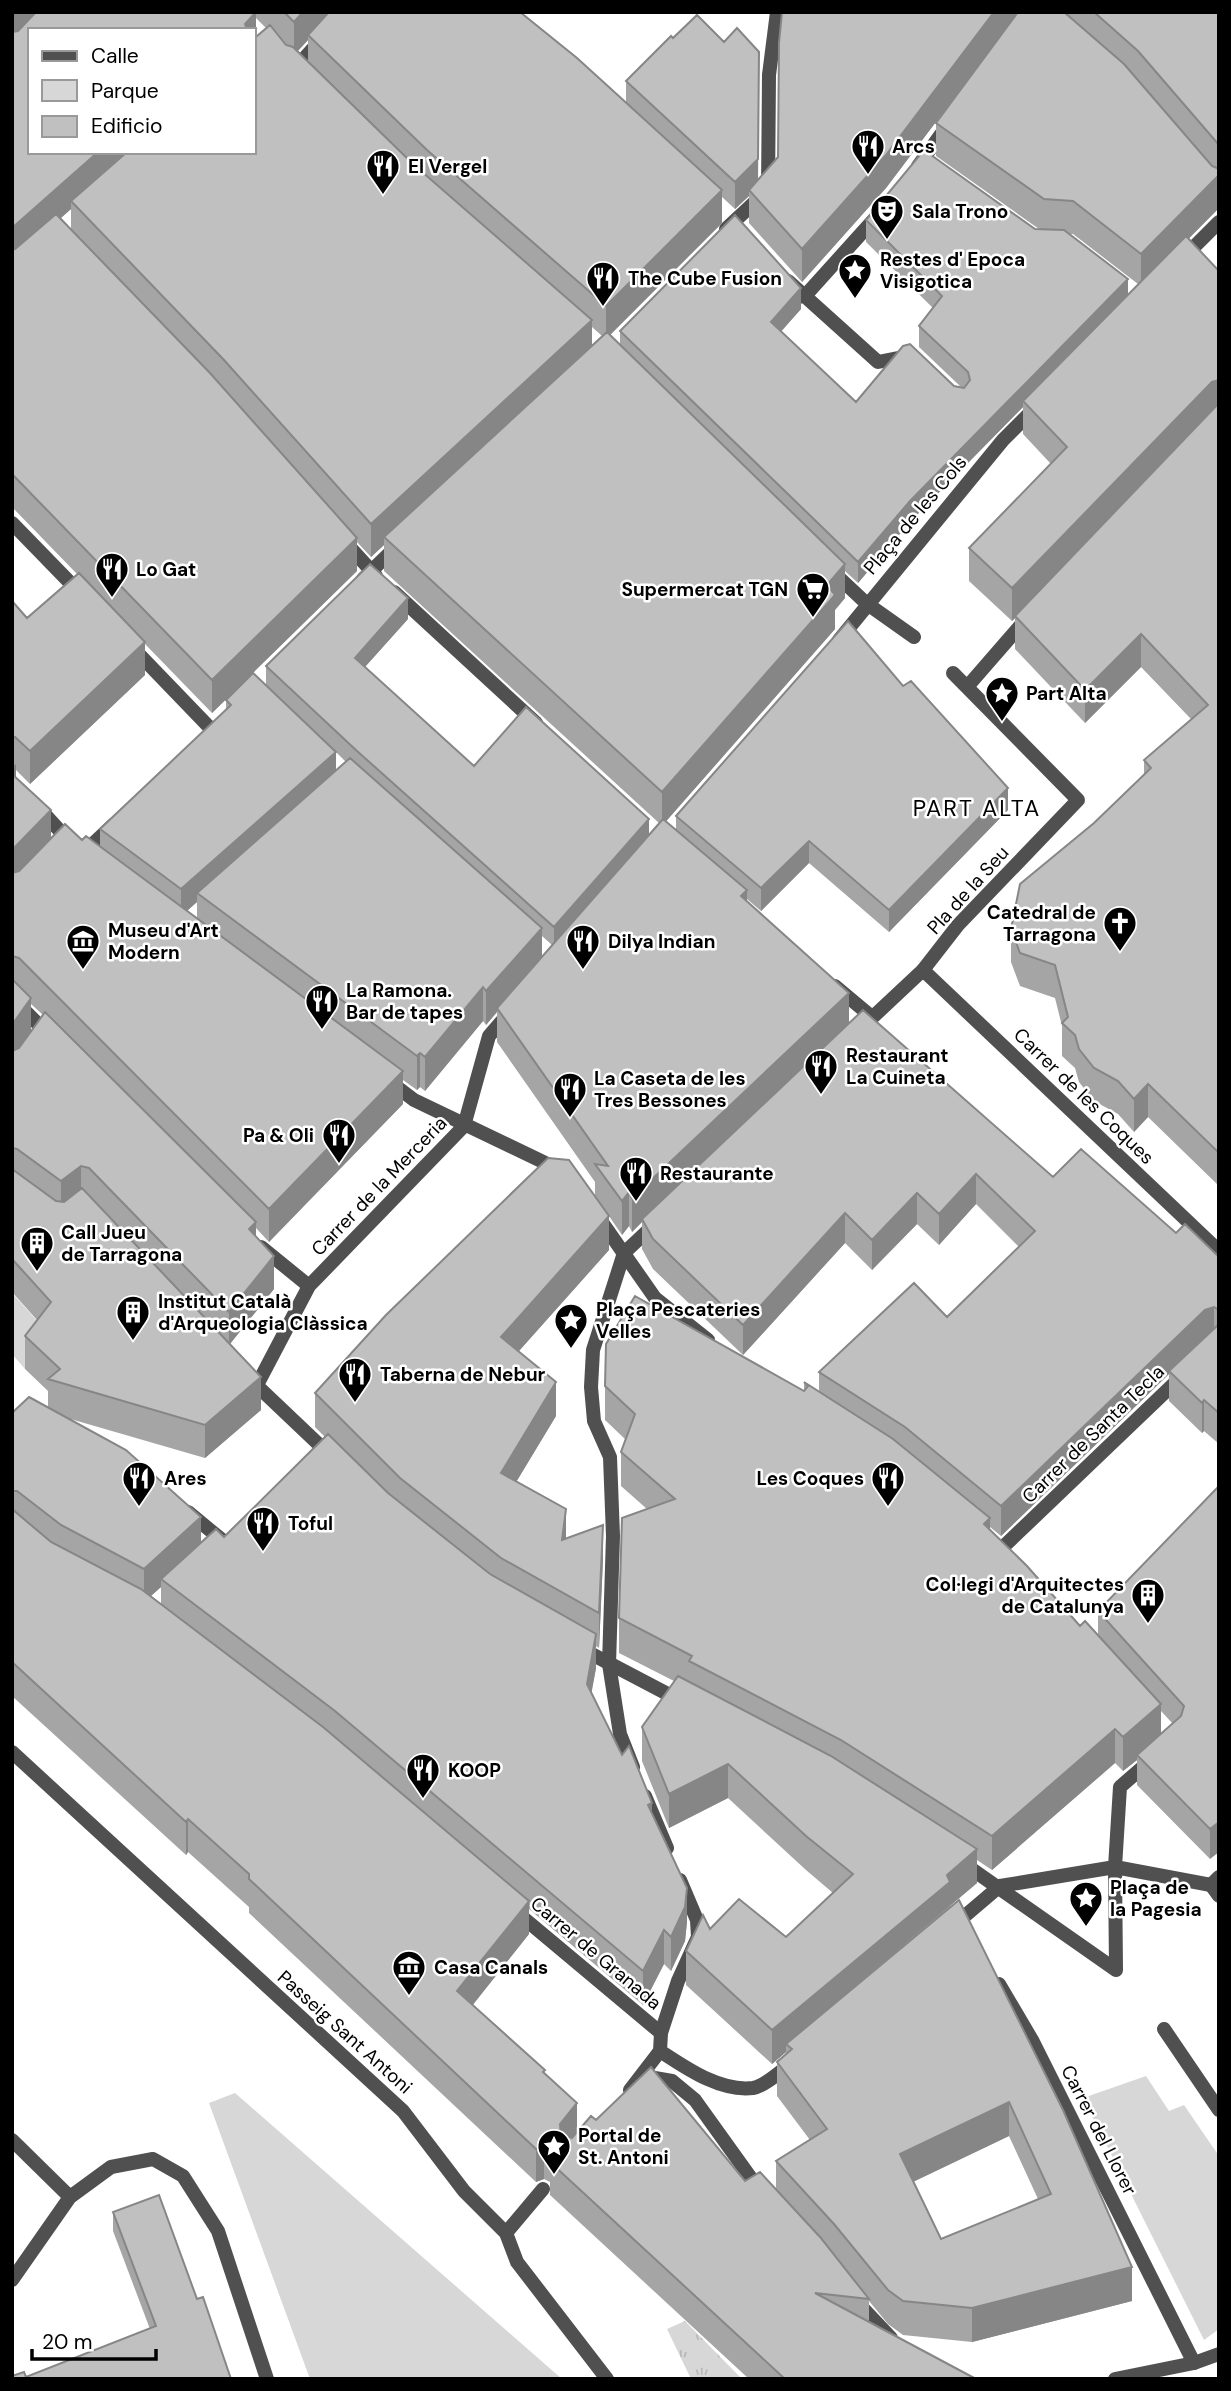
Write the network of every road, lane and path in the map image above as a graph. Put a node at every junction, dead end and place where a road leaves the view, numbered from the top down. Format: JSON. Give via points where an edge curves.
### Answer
{"nodes":[{"id":1,"x":346,"y":12,"type":"edge"},
{"id":2,"x":777,"y":12,"type":"edge"},
{"id":3,"x":294,"y":71,"type":"edge"},
{"id":4,"x":954,"y":117,"type":"edge"},
{"id":5,"x":907,"y":179,"type":"edge"},
{"id":6,"x":892,"y":198,"type":"edge"},
{"id":7,"x":1219,"y":222,"type":"edge"},
{"id":8,"x":715,"y":241,"type":"edge"},
{"id":9,"x":778,"y":270,"type":"edge"},
{"id":10,"x":1171,"y":271,"type":"edge"},
{"id":11,"x":799,"y":293,"type":"junction"},
{"id":12,"x":918,"y":359,"type":"edge"},
{"id":13,"x":1045,"y":398,"type":"edge"},
{"id":14,"x":12,"y":523,"type":"edge"},
{"id":15,"x":334,"y":530,"type":"edge"},
{"id":16,"x":411,"y":533,"type":"edge"},
{"id":17,"x":822,"y":562,"type":"edge"},
{"id":18,"x":370,"y":571,"type":"junction"},
{"id":19,"x":351,"y":590,"type":"edge"},
{"id":20,"x":88,"y":601,"type":"edge"},
{"id":21,"x":866,"y":603,"type":"junction"},
{"id":22,"x":1038,"y":607,"type":"edge"},
{"id":23,"x":914,"y":636,"type":"dead end"},
{"id":24,"x":126,"y":641,"type":"edge"},
{"id":25,"x":828,"y":651,"type":"edge"},
{"id":26,"x":953,"y":673,"type":"dead end"},
{"id":27,"x":967,"y":687,"type":"junction"},
{"id":28,"x":211,"y":730,"type":"edge"},
{"id":29,"x":551,"y":737,"type":"edge"},
{"id":30,"x":31,"y":799,"type":"edge"},
{"id":31,"x":122,"y":816,"type":"edge"},
{"id":32,"x":923,"y":970,"type":"junction"},
{"id":33,"x":827,"y":979,"type":"edge"},
{"id":34,"x":12,"y":998,"type":"edge"},
{"id":35,"x":522,"y":998,"type":"edge"},
{"id":36,"x":872,"y":1017,"type":"junction"},
{"id":37,"x":848,"y":1040,"type":"edge"},
{"id":38,"x":63,"y":1049,"type":"edge"},
{"id":39,"x":380,"y":1075,"type":"edge"},
{"id":40,"x":464,"y":1126,"type":"junction"},
{"id":41,"x":573,"y":1183,"type":"edge"},
{"id":42,"x":589,"y":1204,"type":"edge"},
{"id":43,"x":663,"y":1216,"type":"edge"},
{"id":44,"x":254,"y":1240,"type":"edge"},
{"id":45,"x":1219,"y":1251,"type":"edge"},
{"id":46,"x":624,"y":1253,"type":"junction"},
{"id":47,"x":309,"y":1286,"type":"junction"},
{"id":48,"x":715,"y":1346,"type":"edge"},
{"id":49,"x":1192,"y":1366,"type":"edge"},
{"id":50,"x":240,"y":1370,"type":"edge"},
{"id":51,"x":257,"y":1385,"type":"junction"},
{"id":52,"x":346,"y":1471,"type":"edge"},
{"id":53,"x":172,"y":1498,"type":"edge"},
{"id":54,"x":223,"y":1540,"type":"edge"},
{"id":55,"x":1001,"y":1550,"type":"edge"},
{"id":56,"x":564,"y":1639,"type":"edge"},
{"id":57,"x":609,"y":1664,"type":"junction"},
{"id":58,"x":690,"y":1705,"type":"edge"},
{"id":59,"x":1166,"y":1747,"type":"edge"},
{"id":60,"x":12,"y":1752,"type":"edge"},
{"id":61,"x":953,"y":1857,"type":"edge"},
{"id":62,"x":1115,"y":1867,"type":"junction"},
{"id":63,"x":1000,"y":1886,"type":"junction"},
{"id":64,"x":1216,"y":1886,"type":"edge"},
{"id":65,"x":499,"y":1897,"type":"edge"},
{"id":66,"x":941,"y":1936,"type":"edge"},
{"id":67,"x":990,"y":1968,"type":"edge"},
{"id":68,"x":1164,"y":2029,"type":"dead end"},
{"id":69,"x":660,"y":2033,"type":"junction"},
{"id":70,"x":660,"y":2051,"type":"junction"},
{"id":71,"x":800,"y":2056,"type":"edge"},
{"id":72,"x":642,"y":2076,"type":"junction"},
{"id":73,"x":617,"y":2105,"type":"edge"},
{"id":74,"x":1219,"y":2110,"type":"edge"},
{"id":75,"x":12,"y":2140,"type":"edge"},
{"id":76,"x":544,"y":2189,"type":"dead end"},
{"id":77,"x":70,"y":2197,"type":"junction"},
{"id":78,"x":767,"y":2199,"type":"edge"},
{"id":79,"x":506,"y":2233,"type":"junction"},
{"id":80,"x":12,"y":2280,"type":"edge"},
{"id":81,"x":850,"y":2293,"type":"edge"},
{"id":82,"x":900,"y":2345,"type":"edge"},
{"id":83,"x":1219,"y":2354,"type":"edge"},
{"id":84,"x":1194,"y":2363,"type":"junction"},
{"id":85,"x":267,"y":2379,"type":"edge"},
{"id":86,"x":607,"y":2379,"type":"edge"},
{"id":87,"x":1115,"y":2379,"type":"edge"}],
"edges":[{"from":1,"to":3,"type":"street"},
{"from":2,"to":8,"type":"street","via":[[769,75],[768,190]]},
{"from":4,"to":5,"type":"street","via":[[928,163]]},
{"from":6,"to":11,"type":"street","via":[[860,237]]},
{"from":7,"to":10,"type":"street"},
{"from":9,"to":11,"type":"street"},
{"from":11,"to":12,"type":"street","via":[[878,362]]},
{"from":13,"to":21,"type":"street","name":"Plaça de les Cols","via":[[999,436]]},
{"from":14,"to":20,"type":"street"},
{"from":15,"to":18,"type":"street"},
{"from":16,"to":18,"type":"street"},
{"from":17,"to":21,"type":"street"},
{"from":18,"to":19,"type":"street"},
{"from":18,"to":29,"type":"street"},
{"from":21,"to":23,"type":"street","name":"Plaça de les Cols"},
{"from":21,"to":25,"type":"street"},
{"from":22,"to":27,"type":"street"},
{"from":24,"to":28,"type":"street"},
{"from":26,"to":27,"type":"street","name":"Pla de la Seu"},
{"from":27,"to":32,"type":"street","name":"Pla de la Seu","via":[[1078,800],[958,925]]},
{"from":30,"to":31,"type":"street","via":[[63,845],[88,859]]},
{"from":32,"to":36,"type":"street"},
{"from":32,"to":45,"type":"street","name":"Carrer de les Coques"},
{"from":33,"to":36,"type":"street"},
{"from":34,"to":38,"type":"street","via":[[40,1035]]},
{"from":35,"to":40,"type":"street","name":"Carrer de la Merceria","via":[[489,1036]]},
{"from":36,"to":37,"type":"street"},
{"from":39,"to":40,"type":"street","via":[[414,1100]]},
{"from":40,"to":41,"type":"street","via":[[565,1172]]},
{"from":40,"to":47,"type":"street","name":"Carrer de la Merceria"},
{"from":42,"to":46,"type":"street"},
{"from":43,"to":46,"type":"street"},
{"from":44,"to":47,"type":"street"},
{"from":46,"to":48,"type":"street","via":[[655,1298]]},
{"from":46,"to":57,"type":"street","via":[[593,1350],[591,1387],[594,1421],[610,1457]]},
{"from":47,"to":51,"type":"street","name":"Carrer de la Merceria"},
{"from":49,"to":55,"type":"street","name":"Carrer de Santa Tecla"},
{"from":50,"to":51,"type":"street"},
{"from":51,"to":52,"type":"street","via":[[319,1454]]},
{"from":53,"to":54,"type":"street"},
{"from":56,"to":57,"type":"street"},
{"from":57,"to":58,"type":"street"},
{"from":57,"to":69,"type":"street","via":[[620,1734],[697,1920],[698,1937]]},
{"from":59,"to":62,"type":"street","via":[[1120,1787]]},
{"from":60,"to":79,"type":"street","name":"Passeig Sant Antoni","via":[[403,2111],[464,2192]]},
{"from":61,"to":63,"type":"street"},
{"from":62,"to":63,"type":"street"},
{"from":62,"to":63,"type":"street","via":[[1116,1970]]},
{"from":62,"to":64,"type":"street"},
{"from":63,"to":66,"type":"street","via":[[965,1925]]},
{"from":65,"to":69,"type":"street","name":"Carrer de Granada"},
{"from":67,"to":84,"type":"street","name":"Carrer del Llorer","via":[[1032,2040]]},
{"from":68,"to":74,"type":"street"},
{"from":69,"to":70,"type":"street"},
{"from":70,"to":71,"type":"street","via":[[715,2082],[755,2088]]},
{"from":70,"to":72,"type":"street"},
{"from":72,"to":73,"type":"street"},
{"from":72,"to":78,"type":"street","via":[[672,2081],[695,2100]]},
{"from":75,"to":77,"type":"street"},
{"from":76,"to":79,"type":"street"},
{"from":77,"to":80,"type":"street"},
{"from":77,"to":85,"type":"street","via":[[111,2167],[153,2159],[183,2176],[218,2231]]},
{"from":79,"to":86,"type":"street","name":"Passeig Sant Antoni","via":[[517,2262]]},
{"from":81,"to":82,"type":"street","via":[[881,2331]]},
{"from":83,"to":84,"type":"street"},
{"from":84,"to":87,"type":"street"}]}
